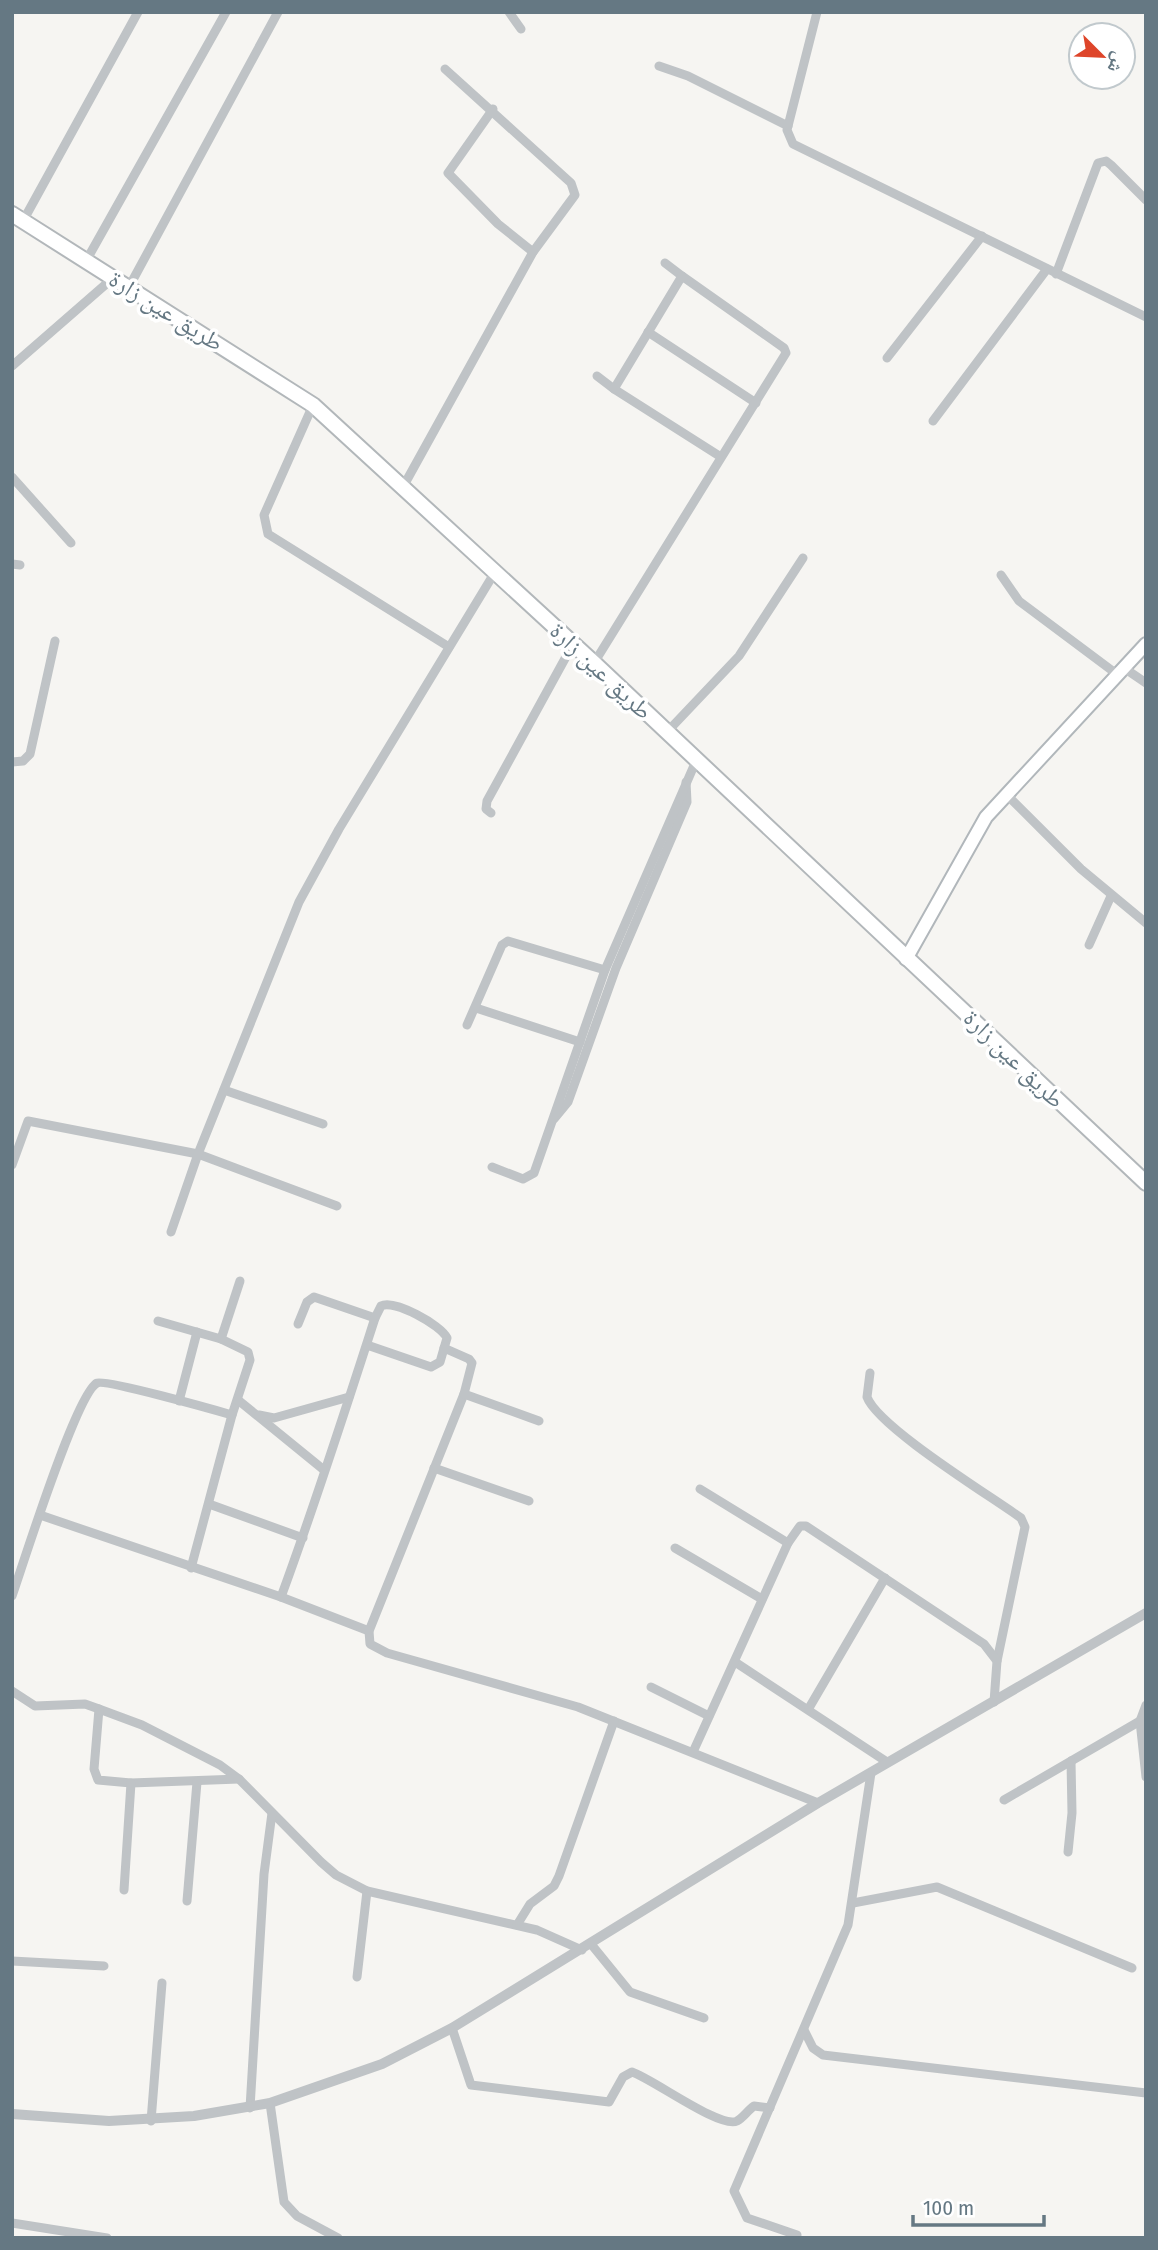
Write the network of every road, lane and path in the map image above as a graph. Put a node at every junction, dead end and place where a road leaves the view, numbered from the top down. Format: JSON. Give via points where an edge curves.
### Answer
{"nodes":[{"id":1,"x":138,"y":12,"type":"edge"},
{"id":2,"x":226,"y":12,"type":"edge"},
{"id":3,"x":278,"y":12,"type":"edge"},
{"id":4,"x":509,"y":12,"type":"edge"},
{"id":5,"x":817,"y":12,"type":"edge"},
{"id":6,"x":521,"y":29,"type":"dead end"},
{"id":7,"x":659,"y":66,"type":"dead end"},
{"id":8,"x":445,"y":69,"type":"dead end"},
{"id":9,"x":493,"y":109,"type":"junction"},
{"id":10,"x":788,"y":126,"type":"junction"},
{"id":11,"x":1146,"y":200,"type":"edge"},
{"id":12,"x":18,"y":218,"type":"edge"},
{"id":13,"x":982,"y":236,"type":"junction"},
{"id":14,"x":533,"y":252,"type":"junction"},
{"id":15,"x":86,"y":261,"type":"junction"},
{"id":16,"x":665,"y":263,"type":"dead end"},
{"id":17,"x":1051,"y":272,"type":"junction"},
{"id":18,"x":682,"y":276,"type":"junction"},
{"id":19,"x":113,"y":278,"type":"junction"},
{"id":20,"x":129,"y":287,"type":"junction"},
{"id":21,"x":1146,"y":317,"type":"edge"},
{"id":22,"x":648,"y":332,"type":"junction"},
{"id":23,"x":887,"y":358,"type":"dead end"},
{"id":24,"x":12,"y":366,"type":"edge"},
{"id":25,"x":597,"y":376,"type":"dead end"},
{"id":26,"x":614,"y":388,"type":"junction"},
{"id":27,"x":756,"y":403,"type":"junction"},
{"id":28,"x":313,"y":405,"type":"junction"},
{"id":29,"x":933,"y":421,"type":"dead end"},
{"id":30,"x":721,"y":457,"type":"junction"},
{"id":31,"x":12,"y":477,"type":"edge"},
{"id":32,"x":403,"y":487,"type":"junction"},
{"id":33,"x":71,"y":543,"type":"dead end"},
{"id":34,"x":803,"y":558,"type":"dead end"},
{"id":35,"x":495,"y":572,"type":"junction"},
{"id":36,"x":1001,"y":575,"type":"dead end"},
{"id":37,"x":55,"y":641,"type":"dead end"},
{"id":38,"x":573,"y":644,"type":"junction"},
{"id":39,"x":1146,"y":644,"type":"edge"},
{"id":40,"x":449,"y":647,"type":"junction"},
{"id":41,"x":594,"y":663,"type":"junction"},
{"id":42,"x":1121,"y":671,"type":"junction"},
{"id":43,"x":1146,"y":683,"type":"edge"},
{"id":44,"x":667,"y":732,"type":"junction"},
{"id":45,"x":696,"y":761,"type":"junction"},
{"id":46,"x":12,"y":762,"type":"edge"},
{"id":47,"x":686,"y":782,"type":"junction"},
{"id":48,"x":1006,"y":794,"type":"junction"},
{"id":49,"x":491,"y":813,"type":"dead end"},
{"id":50,"x":1111,"y":896,"type":"junction"},
{"id":51,"x":1146,"y":923,"type":"edge"},
{"id":52,"x":1089,"y":945,"type":"dead end"},
{"id":53,"x":906,"y":959,"type":"junction"},
{"id":54,"x":605,"y":970,"type":"junction"},
{"id":55,"x":476,"y":1008,"type":"junction"},
{"id":56,"x":467,"y":1025,"type":"dead end"},
{"id":57,"x":580,"y":1042,"type":"junction"},
{"id":58,"x":224,"y":1090,"type":"junction"},
{"id":59,"x":552,"y":1120,"type":"junction"},
{"id":60,"x":323,"y":1124,"type":"dead end"},
{"id":61,"x":198,"y":1154,"type":"junction"},
{"id":62,"x":12,"y":1165,"type":"edge"},
{"id":63,"x":492,"y":1167,"type":"dead end"},
{"id":64,"x":1146,"y":1183,"type":"edge"},
{"id":65,"x":337,"y":1206,"type":"dead end"},
{"id":66,"x":171,"y":1232,"type":"dead end"},
{"id":67,"x":240,"y":1281,"type":"dead end"},
{"id":68,"x":376,"y":1318,"type":"junction"},
{"id":69,"x":158,"y":1321,"type":"dead end"},
{"id":70,"x":298,"y":1324,"type":"dead end"},
{"id":71,"x":197,"y":1332,"type":"junction"},
{"id":72,"x":221,"y":1339,"type":"junction"},
{"id":73,"x":367,"y":1345,"type":"junction"},
{"id":74,"x":444,"y":1348,"type":"junction"},
{"id":75,"x":870,"y":1373,"type":"dead end"},
{"id":76,"x":464,"y":1394,"type":"junction"},
{"id":77,"x":349,"y":1397,"type":"junction"},
{"id":78,"x":237,"y":1400,"type":"junction"},
{"id":79,"x":179,"y":1401,"type":"junction"},
{"id":80,"x":232,"y":1415,"type":"junction"},
{"id":81,"x":257,"y":1415,"type":"junction"},
{"id":82,"x":539,"y":1421,"type":"dead end"},
{"id":83,"x":433,"y":1468,"type":"junction"},
{"id":84,"x":324,"y":1470,"type":"junction"},
{"id":85,"x":700,"y":1489,"type":"dead end"},
{"id":86,"x":528,"y":1501,"type":"dead end"},
{"id":87,"x":209,"y":1504,"type":"junction"},
{"id":88,"x":40,"y":1515,"type":"junction"},
{"id":89,"x":303,"y":1538,"type":"junction"},
{"id":90,"x":788,"y":1543,"type":"junction"},
{"id":91,"x":675,"y":1548,"type":"dead end"},
{"id":92,"x":191,"y":1568,"type":"junction"},
{"id":93,"x":885,"y":1578,"type":"junction"},
{"id":94,"x":12,"y":1596,"type":"edge"},
{"id":95,"x":281,"y":1597,"type":"junction"},
{"id":96,"x":762,"y":1599,"type":"junction"},
{"id":97,"x":1146,"y":1612,"type":"edge"},
{"id":98,"x":369,"y":1631,"type":"junction"},
{"id":99,"x":996,"y":1661,"type":"junction"},
{"id":100,"x":735,"y":1662,"type":"junction"},
{"id":101,"x":651,"y":1687,"type":"dead end"},
{"id":102,"x":12,"y":1691,"type":"edge"},
{"id":103,"x":994,"y":1702,"type":"junction"},
{"id":104,"x":1146,"y":1705,"type":"edge"},
{"id":105,"x":808,"y":1708,"type":"junction"},
{"id":106,"x":99,"y":1709,"type":"junction"},
{"id":107,"x":709,"y":1716,"type":"junction"},
{"id":108,"x":614,"y":1720,"type":"junction"},
{"id":109,"x":1140,"y":1721,"type":"junction"},
{"id":110,"x":693,"y":1752,"type":"junction"},
{"id":111,"x":1071,"y":1761,"type":"junction"},
{"id":112,"x":887,"y":1762,"type":"junction"},
{"id":113,"x":871,"y":1773,"type":"junction"},
{"id":114,"x":1146,"y":1777,"type":"edge"},
{"id":115,"x":239,"y":1779,"type":"junction"},
{"id":116,"x":197,"y":1782,"type":"junction"},
{"id":117,"x":131,"y":1783,"type":"junction"},
{"id":118,"x":1004,"y":1800,"type":"dead end"},
{"id":119,"x":818,"y":1803,"type":"junction"},
{"id":120,"x":272,"y":1812,"type":"junction"},
{"id":121,"x":1068,"y":1852,"type":"dead end"},
{"id":122,"x":124,"y":1890,"type":"dead end"},
{"id":123,"x":366,"y":1891,"type":"junction"},
{"id":124,"x":187,"y":1901,"type":"dead end"},
{"id":125,"x":853,"y":1903,"type":"junction"},
{"id":126,"x":517,"y":1925,"type":"junction"},
{"id":127,"x":586,"y":1947,"type":"junction"},
{"id":128,"x":12,"y":1961,"type":"edge"},
{"id":129,"x":104,"y":1966,"type":"dead end"},
{"id":130,"x":1132,"y":1968,"type":"dead end"},
{"id":131,"x":357,"y":1977,"type":"dead end"},
{"id":132,"x":162,"y":1983,"type":"dead end"},
{"id":133,"x":704,"y":2018,"type":"dead end"},
{"id":134,"x":452,"y":2028,"type":"junction"},
{"id":135,"x":804,"y":2030,"type":"junction"},
{"id":136,"x":1146,"y":2093,"type":"edge"},
{"id":137,"x":270,"y":2103,"type":"junction"},
{"id":138,"x":250,"y":2108,"type":"junction"},
{"id":139,"x":770,"y":2108,"type":"junction"},
{"id":140,"x":12,"y":2114,"type":"edge"},
{"id":141,"x":151,"y":2121,"type":"junction"},
{"id":142,"x":12,"y":2223,"type":"edge"},
{"id":143,"x":797,"y":2235,"type":"dead end"},
{"id":144,"x":107,"y":2238,"type":"edge"},
{"id":145,"x":338,"y":2238,"type":"edge"}],
"edges":[{"from":1,"to":12,"type":"street"},
{"from":2,"to":15,"type":"street"},
{"from":3,"to":20,"type":"street"},
{"from":4,"to":6,"type":"street"},
{"from":5,"to":10,"type":"street"},
{"from":7,"to":10,"type":"street"},
{"from":8,"to":9,"type":"street"},
{"from":9,"to":14,"type":"street","via":[[575,189],[571,202]]},
{"from":9,"to":14,"type":"street","via":[[448,173]]},
{"from":10,"to":13,"type":"street","via":[[793,144]]},
{"from":11,"to":17,"type":"street","via":[[1106,161],[1098,163]]},
{"from":12,"to":15,"type":"main road","name":"طريق عين زارة"},
{"from":13,"to":17,"type":"street"},
{"from":13,"to":23,"type":"street"},
{"from":14,"to":32,"type":"street"},
{"from":15,"to":19,"type":"main road","name":"طريق عين زارة"},
{"from":16,"to":18,"type":"street"},
{"from":17,"to":21,"type":"street"},
{"from":17,"to":29,"type":"street"},
{"from":18,"to":22,"type":"street"},
{"from":18,"to":27,"type":"street","via":[[786,351]]},
{"from":19,"to":20,"type":"main road","name":"طريق عين زارة"},
{"from":19,"to":24,"type":"street"},
{"from":20,"to":28,"type":"main road","name":"طريق عين زارة"},
{"from":22,"to":26,"type":"street"},
{"from":22,"to":27,"type":"street"},
{"from":25,"to":26,"type":"street"},
{"from":26,"to":30,"type":"street"},
{"from":27,"to":30,"type":"street"},
{"from":28,"to":32,"type":"main road","name":"طريق عين زارة"},
{"from":28,"to":40,"type":"street","via":[[264,515],[268,534]]},
{"from":30,"to":41,"type":"street"},
{"from":31,"to":33,"type":"street"},
{"from":32,"to":35,"type":"main road","name":"طريق عين زارة"},
{"from":34,"to":44,"type":"street","via":[[739,656]]},
{"from":35,"to":38,"type":"main road","name":"طريق عين زارة"},
{"from":35,"to":40,"type":"street"},
{"from":36,"to":42,"type":"street","via":[[1019,601]]},
{"from":37,"to":46,"type":"street","via":[[30,754],[23,761]]},
{"from":38,"to":41,"type":"main road","name":"طريق عين زارة"},
{"from":38,"to":49,"type":"street","via":[[486,801]]},
{"from":39,"to":42,"type":"main road"},
{"from":40,"to":58,"type":"street","via":[[320,862]]},
{"from":41,"to":44,"type":"main road","name":"طريق عين زارة"},
{"from":42,"to":43,"type":"street"},
{"from":42,"to":48,"type":"main road"},
{"from":44,"to":45,"type":"main road","name":"طريق عين زارة"},
{"from":45,"to":47,"type":"street"},
{"from":45,"to":53,"type":"main road","name":"طريق عين زارة"},
{"from":47,"to":54,"type":"street"},
{"from":47,"to":59,"type":"street","via":[[687,802],[616,968],[568,1101]]},
{"from":48,"to":50,"type":"street"},
{"from":48,"to":53,"type":"main road","via":[[975,835]]},
{"from":50,"to":51,"type":"street"},
{"from":50,"to":52,"type":"street"},
{"from":53,"to":64,"type":"main road","name":"طريق عين زارة"},
{"from":54,"to":55,"type":"street","via":[[508,941],[502,945]]},
{"from":54,"to":57,"type":"street"},
{"from":55,"to":56,"type":"street"},
{"from":55,"to":57,"type":"street"},
{"from":57,"to":59,"type":"street"},
{"from":58,"to":60,"type":"street"},
{"from":58,"to":61,"type":"street"},
{"from":59,"to":63,"type":"street","via":[[530,1177],[523,1179]]},
{"from":61,"to":62,"type":"street","via":[[28,1121]]},
{"from":61,"to":65,"type":"street"},
{"from":61,"to":66,"type":"street"},
{"from":67,"to":72,"type":"street"},
{"from":68,"to":70,"type":"street","via":[[314,1297],[307,1301]]},
{"from":68,"to":73,"type":"street"},
{"from":68,"to":74,"type":"street","via":[[381,1306],[391,1304],[439,1326],[447,1338]]},
{"from":69,"to":71,"type":"street"},
{"from":71,"to":72,"type":"street"},
{"from":71,"to":79,"type":"street"},
{"from":72,"to":78,"type":"street","via":[[248,1352],[250,1360]]},
{"from":73,"to":74,"type":"street","via":[[431,1367],[440,1362]]},
{"from":73,"to":77,"type":"street"},
{"from":74,"to":76,"type":"street","via":[[472,1363]]},
{"from":75,"to":99,"type":"street","via":[[867,1397],[878,1413],[918,1447],[1021,1518],[1026,1527]]},
{"from":76,"to":82,"type":"street"},
{"from":76,"to":83,"type":"street"},
{"from":77,"to":81,"type":"street","via":[[274,1418]]},
{"from":77,"to":84,"type":"street"},
{"from":78,"to":80,"type":"street"},
{"from":78,"to":81,"type":"street"},
{"from":79,"to":80,"type":"street"},
{"from":79,"to":88,"type":"street","via":[[97,1383],[58,1459]]},
{"from":80,"to":87,"type":"street"},
{"from":81,"to":84,"type":"street"},
{"from":83,"to":86,"type":"street"},
{"from":83,"to":98,"type":"street"},
{"from":84,"to":89,"type":"street"},
{"from":85,"to":90,"type":"street"},
{"from":87,"to":89,"type":"street"},
{"from":87,"to":92,"type":"street"},
{"from":88,"to":92,"type":"street"},
{"from":88,"to":94,"type":"street"},
{"from":89,"to":95,"type":"street"},
{"from":90,"to":93,"type":"street","via":[[795,1529],[806,1526]]},
{"from":90,"to":96,"type":"street"},
{"from":91,"to":96,"type":"street"},
{"from":92,"to":95,"type":"street"},
{"from":93,"to":99,"type":"street","via":[[984,1644]]},
{"from":93,"to":105,"type":"street"},
{"from":95,"to":98,"type":"street"},
{"from":96,"to":100,"type":"street"},
{"from":97,"to":103,"type":"street"},
{"from":98,"to":108,"type":"street","via":[[370,1644],[387,1653]]},
{"from":99,"to":103,"type":"street"},
{"from":100,"to":105,"type":"street"},
{"from":100,"to":107,"type":"street"},
{"from":101,"to":107,"type":"street"},
{"from":102,"to":106,"type":"street","via":[[35,1706],[85,1704]]},
{"from":103,"to":112,"type":"street"},
{"from":104,"to":109,"type":"street"},
{"from":105,"to":112,"type":"street"},
{"from":106,"to":115,"type":"street","via":[[174,1741]]},
{"from":106,"to":117,"type":"street","via":[[94,1769],[98,1780]]},
{"from":107,"to":110,"type":"street"},
{"from":108,"to":110,"type":"street"},
{"from":108,"to":126,"type":"street","via":[[559,1876],[554,1886],[530,1904]]},
{"from":109,"to":111,"type":"street"},
{"from":109,"to":114,"type":"street"},
{"from":110,"to":119,"type":"street"},
{"from":111,"to":118,"type":"street"},
{"from":111,"to":121,"type":"street"},
{"from":112,"to":113,"type":"street"},
{"from":113,"to":119,"type":"street"},
{"from":113,"to":125,"type":"street"},
{"from":115,"to":116,"type":"street"},
{"from":115,"to":120,"type":"street"},
{"from":116,"to":117,"type":"street"},
{"from":116,"to":124,"type":"street"},
{"from":117,"to":122,"type":"street"},
{"from":119,"to":127,"type":"street"},
{"from":120,"to":123,"type":"street","via":[[336,1875]]},
{"from":120,"to":138,"type":"street"},
{"from":123,"to":126,"type":"street"},
{"from":123,"to":131,"type":"street"},
{"from":125,"to":130,"type":"street","via":[[937,1887]]},
{"from":125,"to":135,"type":"street","via":[[839,1951]]},
{"from":126,"to":127,"type":"street"},
{"from":127,"to":133,"type":"street","via":[[630,1992]]},
{"from":127,"to":134,"type":"street"},
{"from":128,"to":129,"type":"street"},
{"from":132,"to":141,"type":"street"},
{"from":134,"to":137,"type":"street","via":[[352,2077]]},
{"from":134,"to":139,"type":"street","via":[[471,2085],[609,2102],[623,2077],[632,2072],[730,2122],[754,2106]]},
{"from":135,"to":136,"type":"street","via":[[813,2048],[823,2055]]},
{"from":135,"to":139,"type":"street"},
{"from":137,"to":138,"type":"street"},
{"from":137,"to":145,"type":"street","via":[[284,2202],[297,2216]]},
{"from":138,"to":141,"type":"street"},
{"from":139,"to":143,"type":"street","via":[[734,2191],[747,2218]]},
{"from":140,"to":141,"type":"street"},
{"from":142,"to":144,"type":"street"}]}
